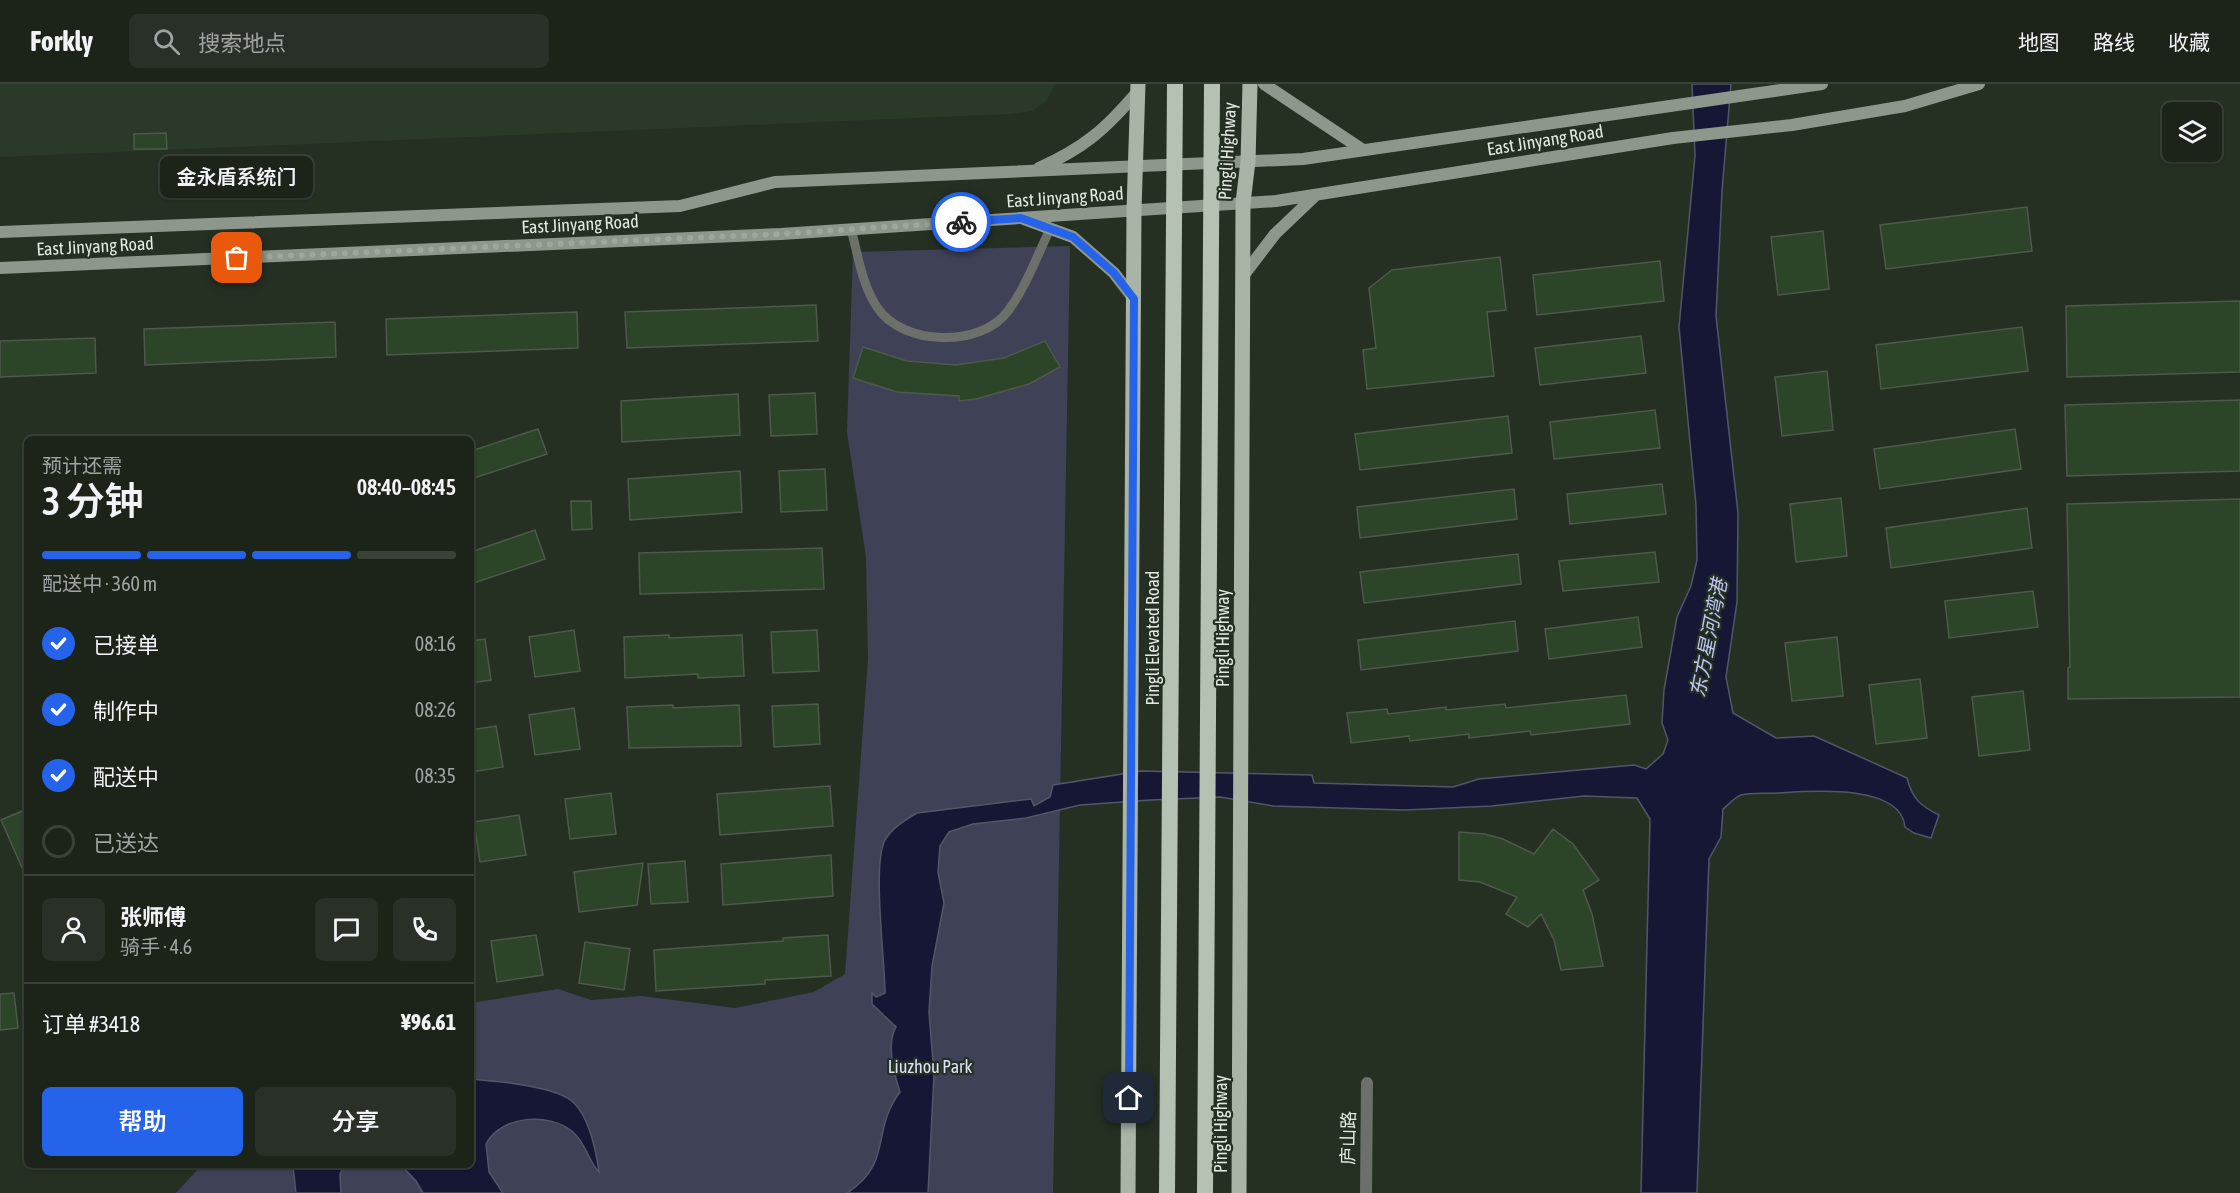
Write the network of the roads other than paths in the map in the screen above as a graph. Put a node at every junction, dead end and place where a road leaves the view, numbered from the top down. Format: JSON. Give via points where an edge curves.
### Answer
{"nodes":[{"id":1,"x":1175,"y":84,"type":"edge"},
{"id":2,"x":1212,"y":84,"type":"edge"},
{"id":3,"x":1250,"y":84,"type":"edge"},
{"id":4,"x":1264,"y":84,"type":"edge"},
{"id":5,"x":1822,"y":84,"type":"edge"},
{"id":6,"x":1978,"y":84,"type":"edge"},
{"id":7,"x":1138,"y":87,"type":"edge"},
{"id":8,"x":1363,"y":150,"type":"junction"},
{"id":9,"x":1248,"y":161,"type":"junction"},
{"id":10,"x":1137,"y":166,"type":"junction"},
{"id":11,"x":1033,"y":171,"type":"junction"},
{"id":12,"x":1316,"y":195,"type":"junction"},
{"id":13,"x":1244,"y":203,"type":"junction"},
{"id":14,"x":1134,"y":210,"type":"junction"},
{"id":15,"x":1021,"y":218,"type":"junction"},
{"id":16,"x":851,"y":229,"type":"junction"},
{"id":17,"x":1050,"y":229,"type":"junction"},
{"id":18,"x":0,"y":232,"type":"edge"},
{"id":19,"x":0,"y":268,"type":"edge"},
{"id":20,"x":1243,"y":276,"type":"junction"},
{"id":21,"x":1134,"y":299,"type":"junction"},
{"id":22,"x":1367,"y":1083,"type":"dead end"},
{"id":23,"x":1128,"y":1193,"type":"edge"},
{"id":24,"x":1167,"y":1193,"type":"edge"},
{"id":25,"x":1204,"y":1193,"type":"edge"},
{"id":26,"x":1239,"y":1193,"type":"edge"},
{"id":27,"x":1366,"y":1193,"type":"edge"}],
"edges":[{"from":1,"to":24,"type":"highway","name":"Pingli Elevated Road","bridge":true},
{"from":2,"to":25,"type":"highway","bridge":true},
{"from":3,"to":9,"type":"main road","name":"Pingli Highway"},
{"from":4,"to":8,"type":"main road"},
{"from":5,"to":8,"type":"main road","name":"East Jinyang Road"},
{"from":6,"to":12,"type":"main road","name":"East Jinyang Road","via":[[1905,106],[1792,125],[1673,138]]},
{"from":7,"to":10,"type":"main road"},
{"from":7,"to":11,"type":"main road","via":[[1112,122],[1073,153]]},
{"from":8,"to":9,"type":"main road","name":"East Jinyang Road","via":[[1303,159]]},
{"from":9,"to":10,"type":"main road","name":"East Jinyang Road"},
{"from":9,"to":13,"type":"main road","name":"Pingli Highway"},
{"from":10,"to":11,"type":"main road","name":"East Jinyang Road"},
{"from":10,"to":14,"type":"main road"},
{"from":11,"to":18,"type":"main road","name":"East Jinyang Road","via":[[775,182],[680,206]]},
{"from":12,"to":13,"type":"main road","name":"East Jinyang Road"},
{"from":12,"to":20,"type":"main road","via":[[1275,234]]},
{"from":13,"to":14,"type":"main road","name":"East Jinyang Road"},
{"from":13,"to":20,"type":"main road","name":"Pingli Highway"},
{"from":14,"to":15,"type":"main road","name":"East Jinyang Road"},
{"from":14,"to":21,"type":"main road"},
{"from":15,"to":16,"type":"main road","name":"East Jinyang Road"},
{"from":15,"to":17,"type":"main road"},
{"from":16,"to":17,"type":"lane","via":[[863,276],[878,309],[903,330],[947,338],[987,329],[1007,312]]},
{"from":16,"to":19,"type":"main road","name":"East Jinyang Road"},
{"from":17,"to":21,"type":"main road","via":[[1073,237],[1114,273]]},
{"from":20,"to":26,"type":"main road","name":"Pingli Highway"},
{"from":21,"to":23,"type":"main road"},
{"from":22,"to":27,"type":"street","name":"庐山路"}]}
